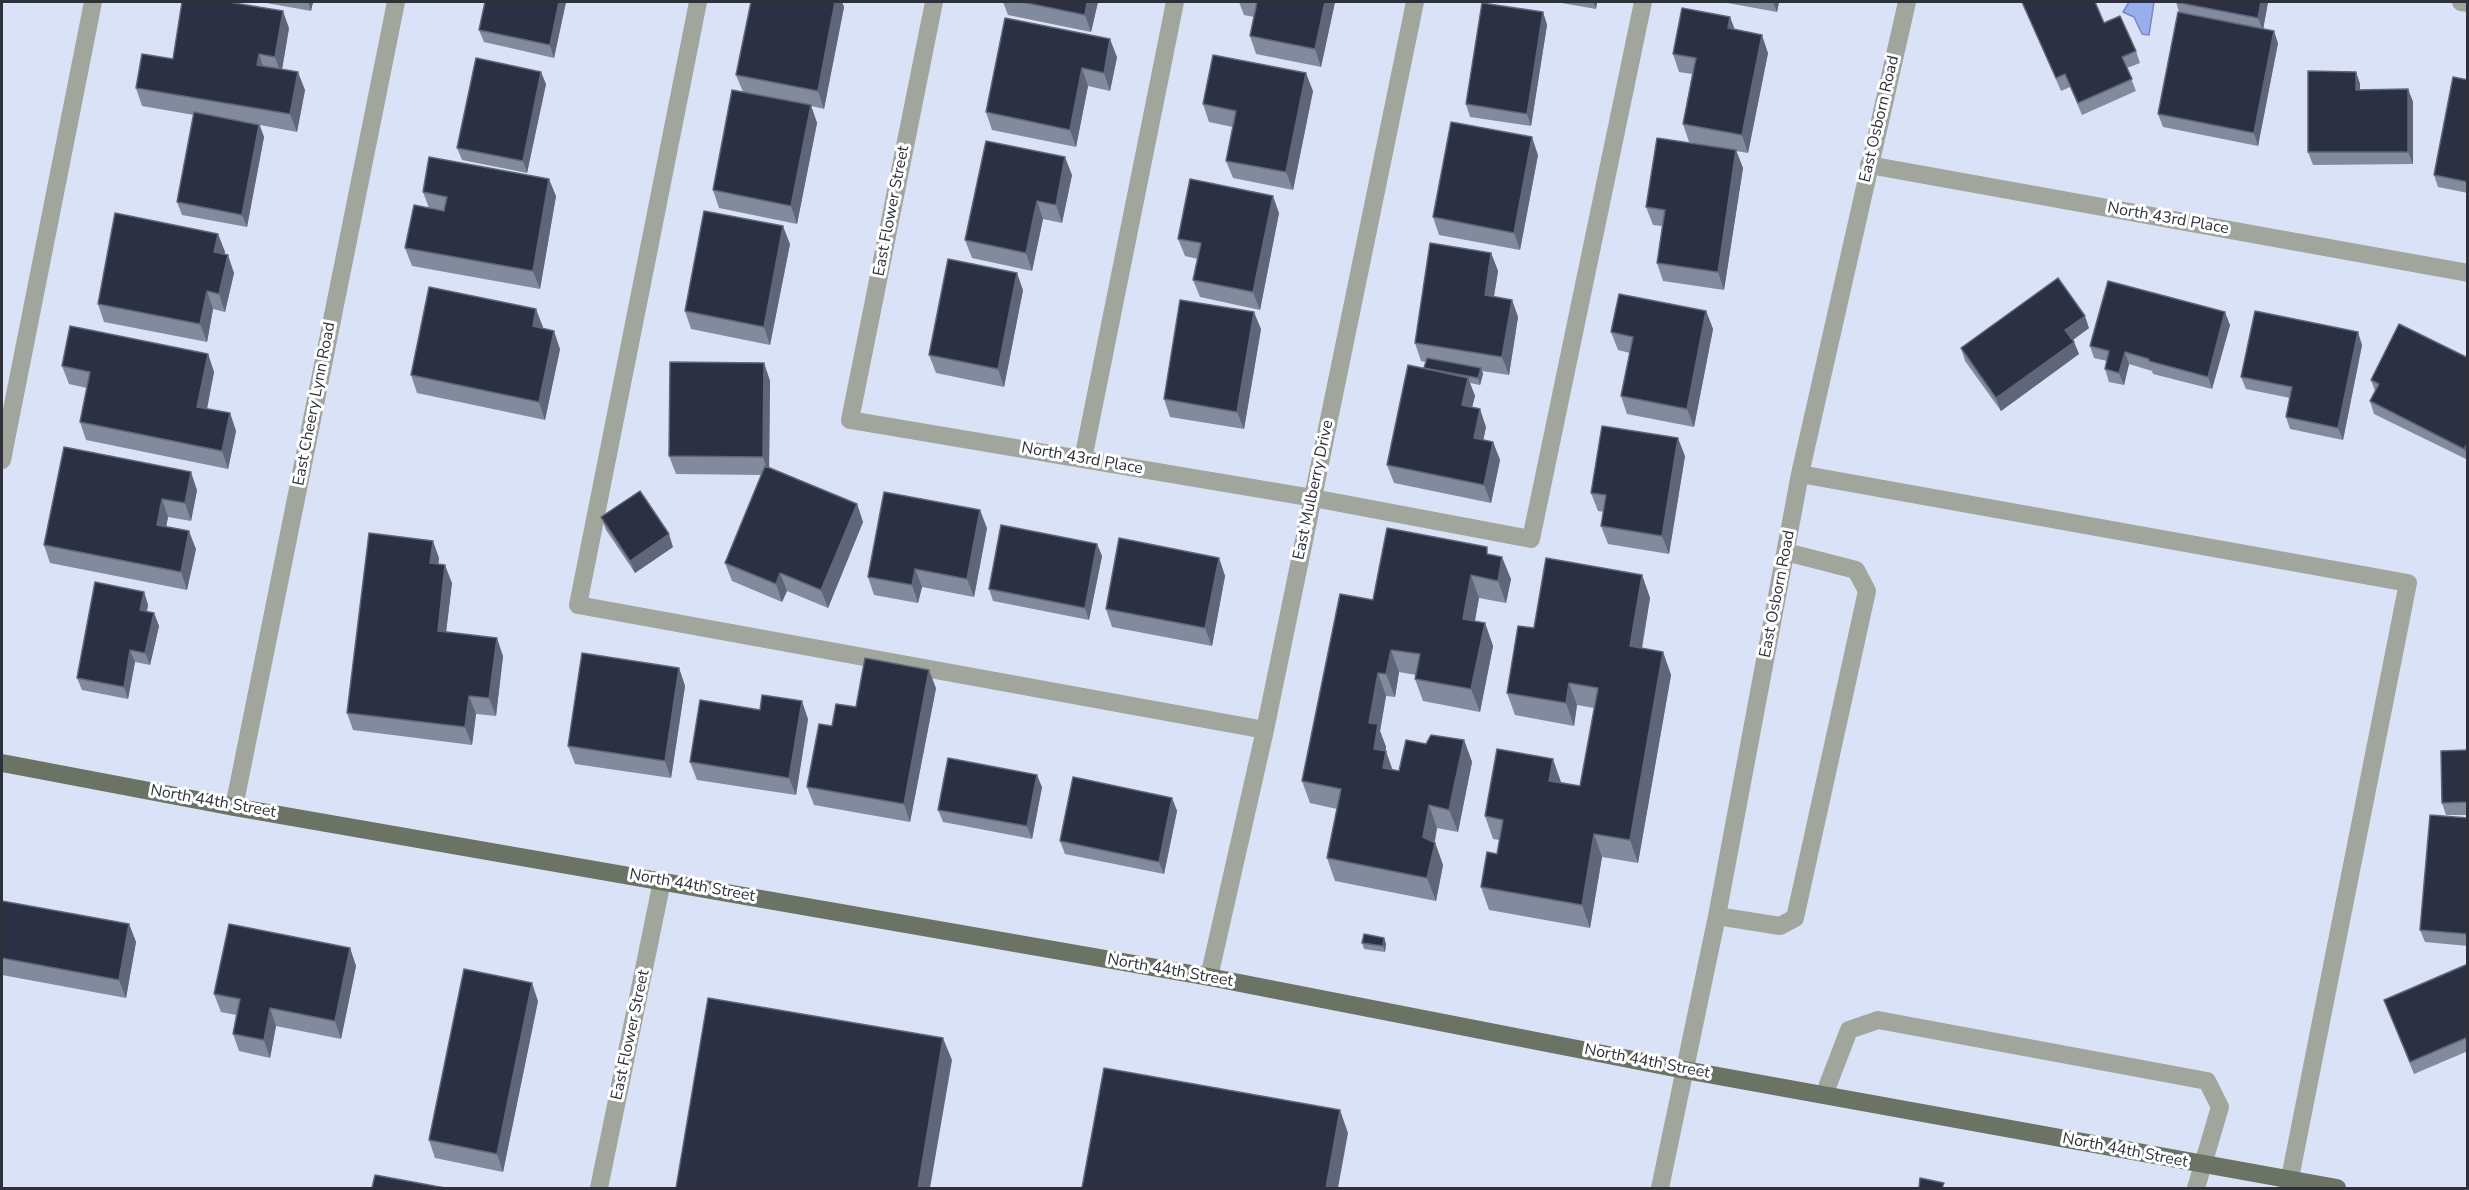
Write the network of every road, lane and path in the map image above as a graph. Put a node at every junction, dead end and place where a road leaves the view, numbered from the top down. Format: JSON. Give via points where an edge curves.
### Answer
{"nodes":[{"id":1,"x":93,"y":2,"type":"edge"},
{"id":2,"x":396,"y":2,"type":"edge"},
{"id":3,"x":698,"y":2,"type":"edge"},
{"id":4,"x":934,"y":2,"type":"edge"},
{"id":5,"x":1175,"y":2,"type":"edge"},
{"id":6,"x":1415,"y":2,"type":"edge"},
{"id":7,"x":1643,"y":2,"type":"edge"},
{"id":8,"x":1907,"y":2,"type":"edge"},
{"id":9,"x":2461,"y":2,"type":"edge"},
{"id":10,"x":2468,"y":3,"type":"edge"},
{"id":11,"x":1869,"y":165,"type":"junction"},
{"id":12,"x":2468,"y":273,"type":"edge"},
{"id":13,"x":850,"y":420,"type":"joint"},
{"id":14,"x":1083,"y":459,"type":"junction"},
{"id":15,"x":2,"y":460,"type":"edge"},
{"id":16,"x":1800,"y":474,"type":"junction"},
{"id":17,"x":1313,"y":498,"type":"junction"},
{"id":18,"x":1786,"y":552,"type":"junction"},
{"id":19,"x":1265,"y":730,"type":"junction"},
{"id":20,"x":2,"y":763,"type":"edge"},
{"id":21,"x":234,"y":807,"type":"junction"},
{"id":22,"x":662,"y":881,"type":"junction"},
{"id":23,"x":1717,"y":916,"type":"junction"},
{"id":24,"x":1209,"y":977,"type":"junction"},
{"id":25,"x":1685,"y":1070,"type":"junction"},
{"id":26,"x":1824,"y":1095,"type":"junction"},
{"id":27,"x":2202,"y":1165,"type":"junction"},
{"id":28,"x":2289,"y":1184,"type":"edge"},
{"id":29,"x":599,"y":1188,"type":"edge"},
{"id":30,"x":1660,"y":1188,"type":"edge"},
{"id":31,"x":2196,"y":1188,"type":"edge"},
{"id":32,"x":2337,"y":1188,"type":"edge"}],
"edges":[{"from":1,"to":15,"type":"street"},
{"from":2,"to":21,"type":"street","name":"East Cheery Lynn Road"},
{"from":3,"to":19,"type":"street","via":[[578,605]]},
{"from":4,"to":13,"type":"street","name":"East Flower Street"},
{"from":5,"to":14,"type":"street"},
{"from":6,"to":17,"type":"street","name":"East Mulberry Drive"},
{"from":7,"to":17,"type":"street","name":"North 43rd Place","via":[[1532,539]]},
{"from":8,"to":11,"type":"street","name":"East Osborn Road"},
{"from":9,"to":10,"type":"street"},
{"from":11,"to":12,"type":"street","name":"North 43rd Place"},
{"from":11,"to":16,"type":"street","name":"East Osborn Road"},
{"from":13,"to":14,"type":"street","name":"North 43rd Place"},
{"from":14,"to":17,"type":"street","name":"North 43rd Place"},
{"from":16,"to":18,"type":"street","name":"East Osborn Road"},
{"from":16,"to":28,"type":"street","via":[[2408,583]]},
{"from":17,"to":19,"type":"street","name":"East Mulberry Drive"},
{"from":18,"to":23,"type":"street","name":"East Osborn Road"},
{"from":18,"to":23,"type":"street","via":[[1856,570],[1867,591],[1795,918],[1780,926]]},
{"from":19,"to":24,"type":"street","name":"East Mulberry Drive"},
{"from":20,"to":21,"type":"main road","name":"North 44th Street"},
{"from":21,"to":22,"type":"main road","name":"North 44th Street"},
{"from":22,"to":24,"type":"main road","name":"North 44th Street"},
{"from":22,"to":29,"type":"street","name":"East Flower Street"},
{"from":23,"to":25,"type":"street","name":"East Osborn Road"},
{"from":24,"to":25,"type":"main road","name":"North 44th Street"},
{"from":25,"to":26,"type":"main road","name":"North 44th Street"},
{"from":25,"to":30,"type":"street","name":"East Osborn Road"},
{"from":26,"to":27,"type":"main road","name":"North 44th Street"},
{"from":26,"to":27,"type":"street","via":[[1849,1030],[1878,1020],[2207,1081],[2220,1107]]},
{"from":27,"to":28,"type":"main road","name":"North 44th Street"},
{"from":27,"to":31,"type":"street"},
{"from":28,"to":32,"type":"main road","name":"North 44th Street"}]}
